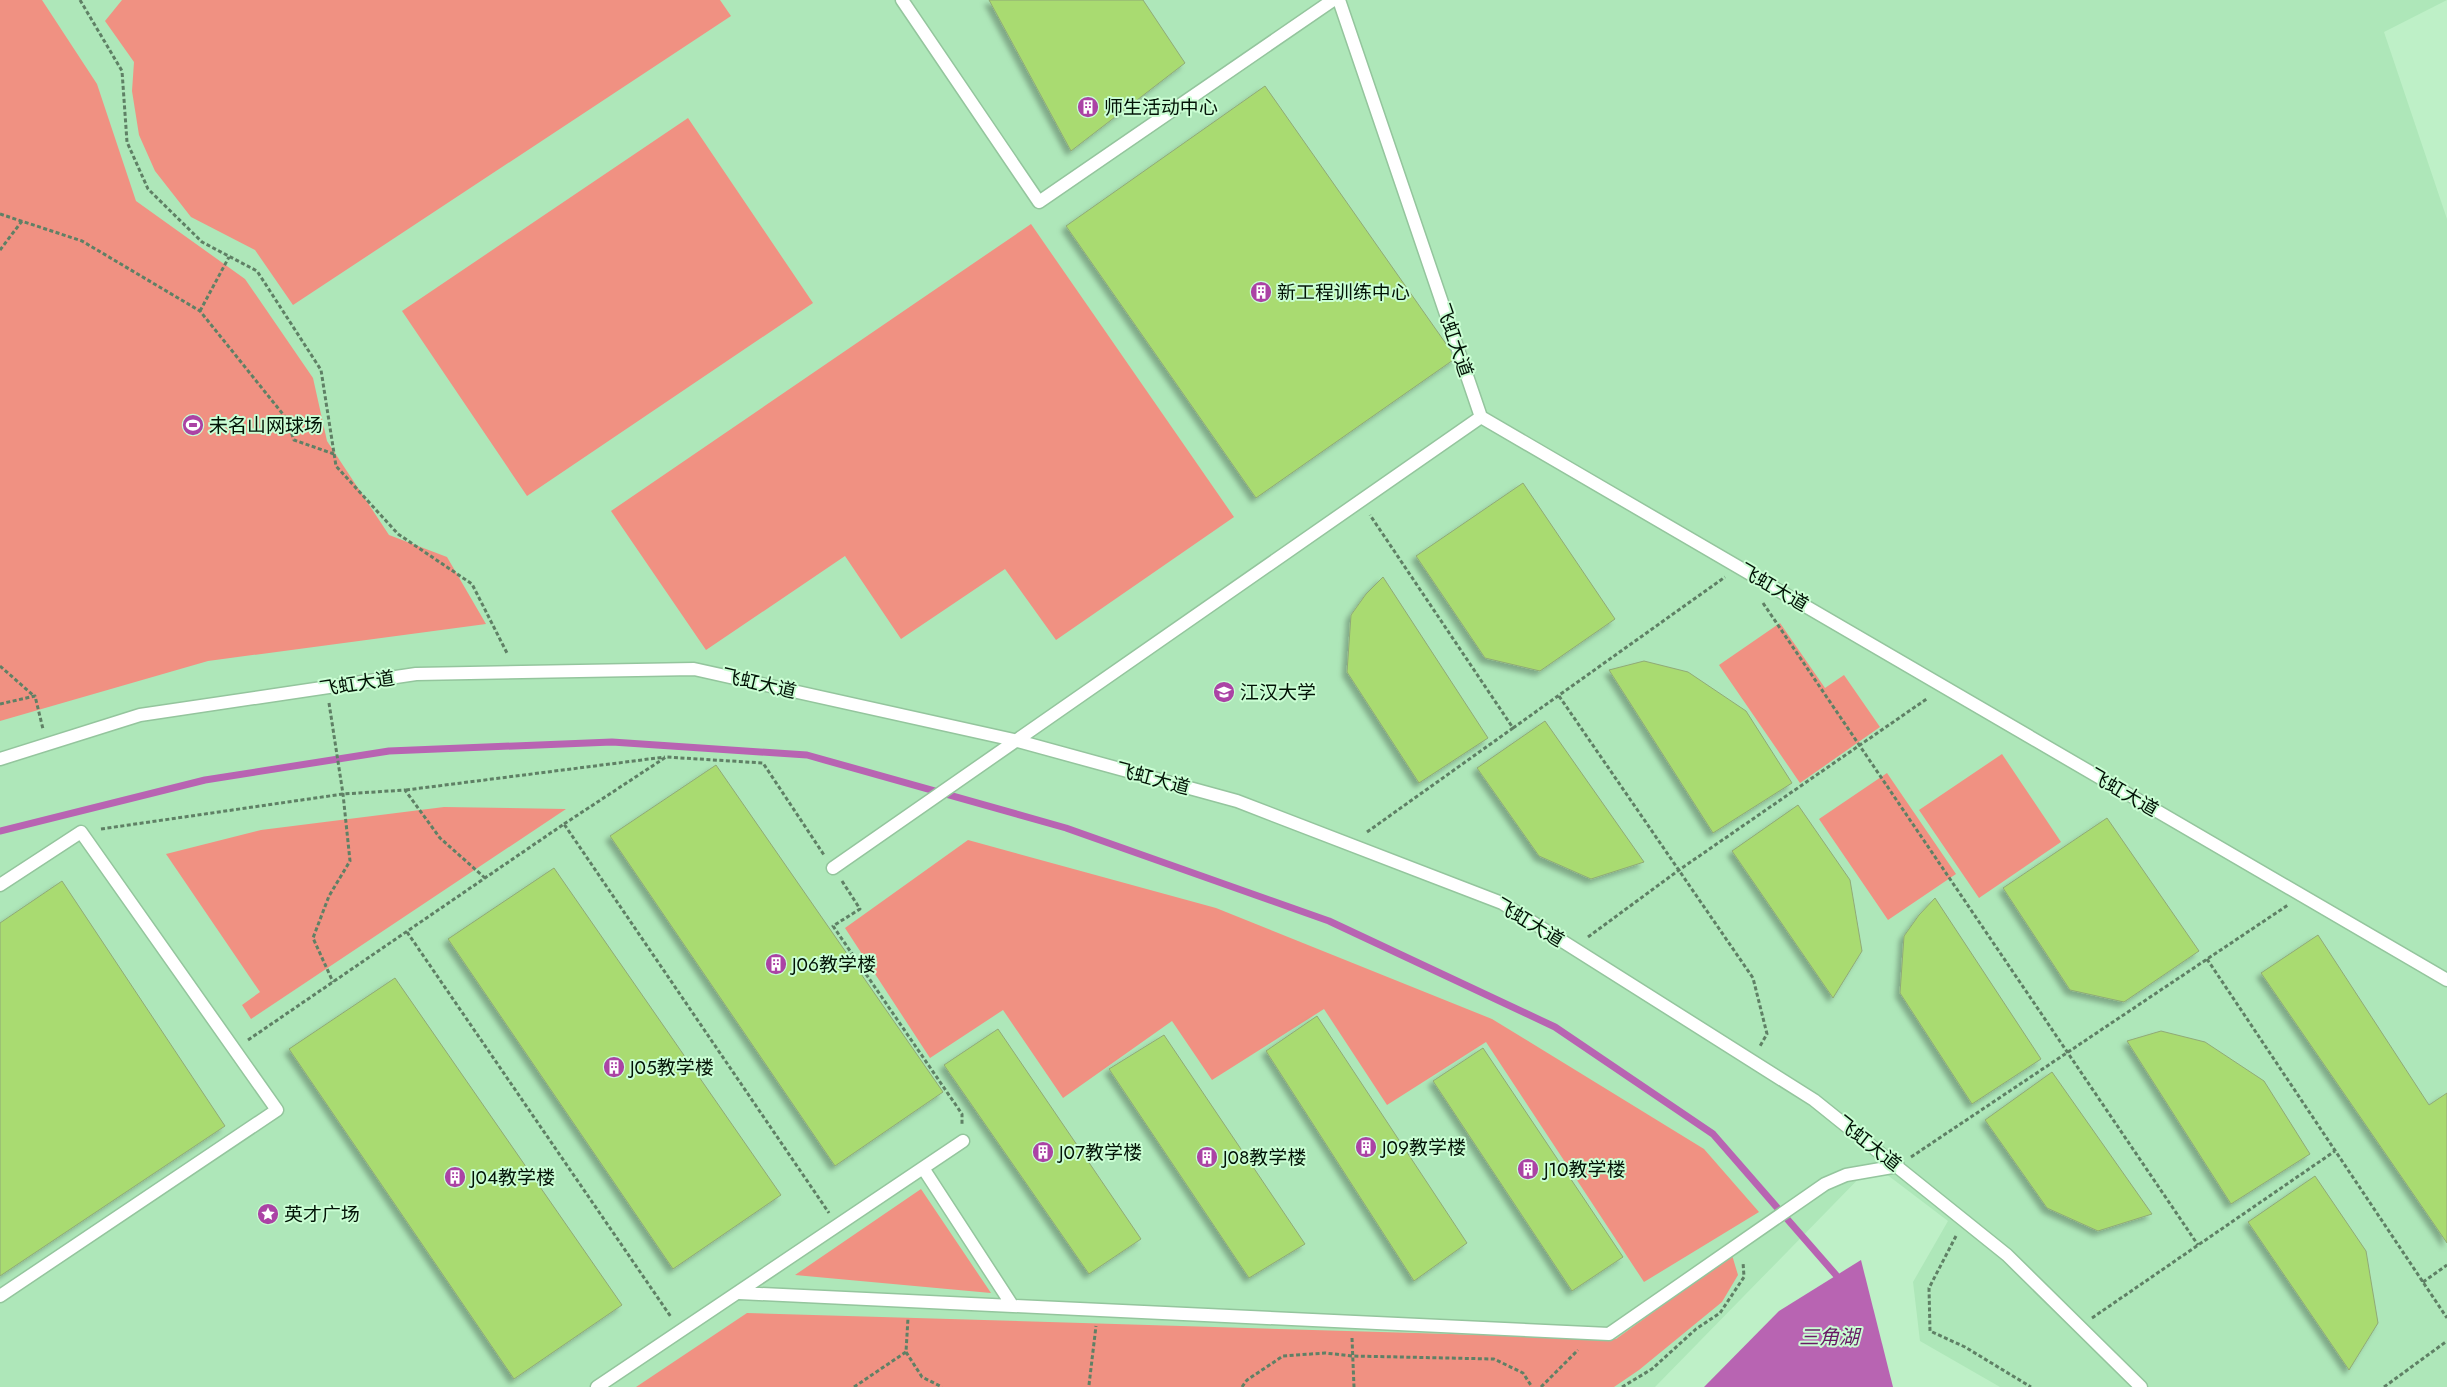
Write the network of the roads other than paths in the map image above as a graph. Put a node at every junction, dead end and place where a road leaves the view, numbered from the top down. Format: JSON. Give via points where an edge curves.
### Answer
{"nodes":[{"id":1,"x":902,"y":0,"type":"edge"},
{"id":2,"x":1333,"y":0,"type":"edge"},
{"id":3,"x":1339,"y":0,"type":"edge"},
{"id":4,"x":1481,"y":417,"type":"junction"},
{"id":5,"x":1014,"y":740,"type":"junction"},
{"id":6,"x":0,"y":759,"type":"edge"},
{"id":7,"x":833,"y":868,"type":"road end"},
{"id":8,"x":0,"y":885,"type":"edge"},
{"id":9,"x":2447,"y":980,"type":"edge"},
{"id":10,"x":963,"y":1141,"type":"road end"},
{"id":11,"x":1898,"y":1166,"type":"junction"},
{"id":12,"x":923,"y":1168,"type":"junction"},
{"id":13,"x":739,"y":1293,"type":"junction"},
{"id":14,"x":0,"y":1296,"type":"edge"},
{"id":15,"x":1012,"y":1305,"type":"junction"},
{"id":16,"x":597,"y":1387,"type":"edge"},
{"id":17,"x":2141,"y":1387,"type":"edge"}],
"edges":[{"from":1,"to":2,"type":"lane","via":[[1039,202]]},
{"from":3,"to":4,"type":"lane","name":"飞虹大道"},
{"from":4,"to":5,"type":"lane"},
{"from":4,"to":9,"type":"lane","name":"飞虹大道"},
{"from":5,"to":6,"type":"lane","name":"飞虹大道","via":[[694,669],[517,672],[416,674],[140,715]]},
{"from":5,"to":7,"type":"lane"},
{"from":5,"to":11,"type":"lane","name":"飞虹大道","via":[[1237,801],[1502,903],[1814,1100]]},
{"from":8,"to":14,"type":"lane","via":[[81,832],[278,1110]]},
{"from":10,"to":12,"type":"lane"},
{"from":11,"to":15,"type":"lane","via":[[1846,1175],[1825,1184],[1609,1334]]},
{"from":11,"to":17,"type":"lane","name":"飞虹大道","via":[[2007,1255]]},
{"from":12,"to":13,"type":"lane"},
{"from":12,"to":15,"type":"lane"},
{"from":13,"to":15,"type":"lane"},
{"from":13,"to":16,"type":"lane"}]}
